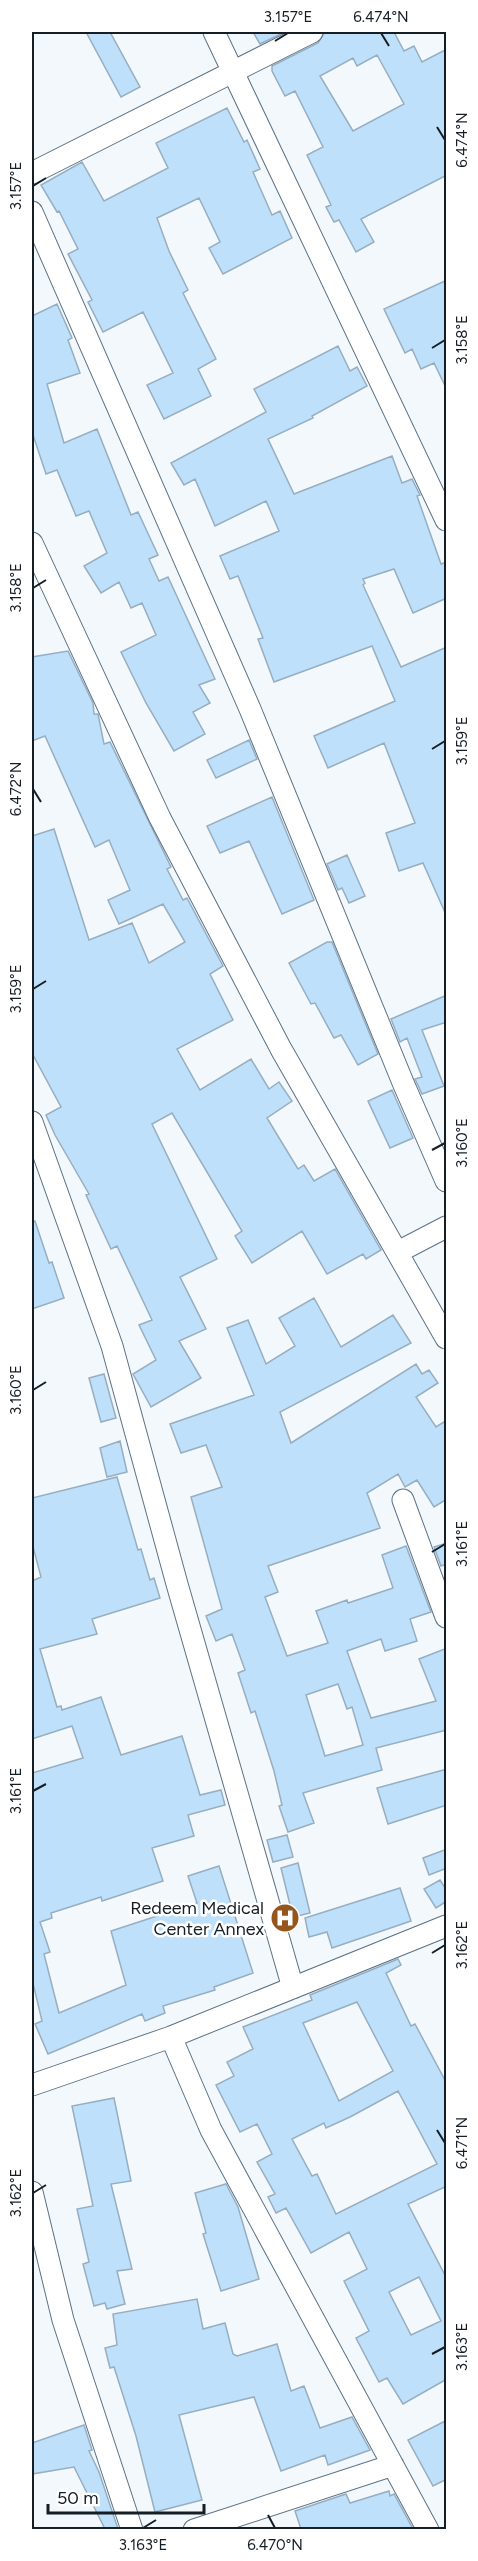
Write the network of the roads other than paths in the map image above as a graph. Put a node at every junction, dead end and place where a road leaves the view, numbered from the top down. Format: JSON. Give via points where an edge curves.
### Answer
{"nodes":[{"id":1,"x":214,"y":32,"type":"edge"},
{"id":2,"x":312,"y":32,"type":"edge"},
{"id":3,"x":232,"y":70,"type":"junction"},
{"id":4,"x":32,"y":173,"type":"edge"},
{"id":5,"x":32,"y":212,"type":"edge"},
{"id":6,"x":447,"y":520,"type":"edge"},
{"id":7,"x":32,"y":543,"type":"edge"},
{"id":8,"x":32,"y":1122,"type":"edge"},
{"id":9,"x":447,"y":1181,"type":"edge"},
{"id":10,"x":447,"y":1227,"type":"edge"},
{"id":11,"x":398,"y":1252,"type":"junction"},
{"id":12,"x":447,"y":1338,"type":"edge"},
{"id":13,"x":403,"y":1500,"type":"dead end"},
{"id":14,"x":447,"y":1617,"type":"edge"},
{"id":15,"x":447,"y":1926,"type":"edge"},
{"id":16,"x":293,"y":1988,"type":"junction"},
{"id":17,"x":171,"y":2037,"type":"junction"},
{"id":18,"x":32,"y":2085,"type":"edge"},
{"id":19,"x":32,"y":2193,"type":"edge"},
{"id":20,"x":393,"y":2465,"type":"junction"},
{"id":21,"x":132,"y":2529,"type":"edge"},
{"id":22,"x":194,"y":2529,"type":"edge"},
{"id":23,"x":428,"y":2529,"type":"edge"}],
"edges":[{"from":1,"to":3,"type":"street"},
{"from":2,"to":3,"type":"street"},
{"from":3,"to":4,"type":"street"},
{"from":3,"to":6,"type":"street"},
{"from":5,"to":9,"type":"street","via":[[250,709]]},
{"from":7,"to":11,"type":"street","via":[[160,818],[281,1048]]},
{"from":8,"to":16,"type":"street","via":[[112,1346]]},
{"from":10,"to":11,"type":"street"},
{"from":11,"to":12,"type":"street"},
{"from":13,"to":14,"type":"street"},
{"from":15,"to":16,"type":"street"},
{"from":16,"to":17,"type":"street"},
{"from":17,"to":18,"type":"street"},
{"from":17,"to":20,"type":"street","via":[[211,2130]]},
{"from":19,"to":21,"type":"street","via":[[63,2320]]},
{"from":20,"to":22,"type":"street"},
{"from":20,"to":23,"type":"street"}]}
